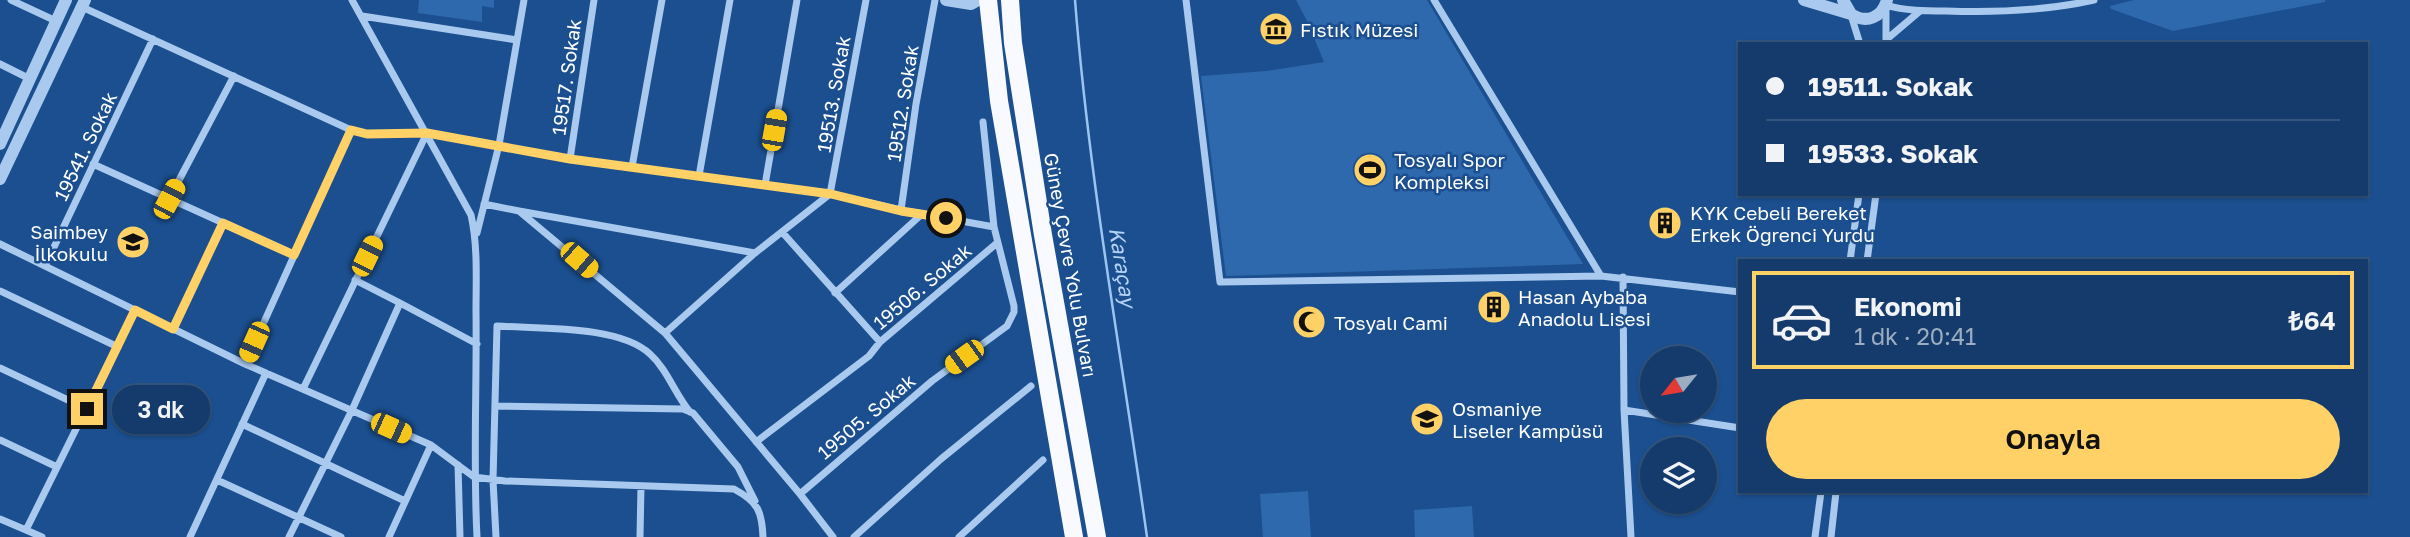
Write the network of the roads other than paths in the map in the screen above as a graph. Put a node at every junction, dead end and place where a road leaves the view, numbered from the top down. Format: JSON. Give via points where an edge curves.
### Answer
{"nodes":[{"id":1,"x":11,"y":0,"type":"edge"},
{"id":2,"x":66,"y":0,"type":"edge"},
{"id":3,"x":352,"y":0,"type":"edge"},
{"id":4,"x":524,"y":0,"type":"edge"},
{"id":5,"x":594,"y":0,"type":"edge"},
{"id":6,"x":662,"y":0,"type":"edge"},
{"id":7,"x":730,"y":0,"type":"edge"},
{"id":8,"x":797,"y":0,"type":"edge"},
{"id":9,"x":866,"y":0,"type":"edge"},
{"id":10,"x":935,"y":0,"type":"edge"},
{"id":11,"x":946,"y":0,"type":"edge"},
{"id":12,"x":978,"y":0,"type":"edge"},
{"id":13,"x":988,"y":0,"type":"edge"},
{"id":14,"x":1010,"y":0,"type":"edge"},
{"id":15,"x":1186,"y":0,"type":"edge"},
{"id":16,"x":1434,"y":0,"type":"edge"},
{"id":17,"x":1804,"y":0,"type":"edge"},
{"id":18,"x":1843,"y":0,"type":"edge"},
{"id":19,"x":2094,"y":0,"type":"edge"},
{"id":20,"x":1887,"y":2,"type":"edge"},
{"id":21,"x":83,"y":4,"type":"edge"},
{"id":22,"x":1920,"y":10,"type":"junction"},
{"id":23,"x":1851,"y":14,"type":"junction"},
{"id":24,"x":362,"y":16,"type":"junction"},
{"id":25,"x":55,"y":21,"type":"junction"},
{"id":26,"x":153,"y":39,"type":"junction"},
{"id":27,"x":517,"y":40,"type":"junction"},
{"id":28,"x":1859,"y":42,"type":"edge"},
{"id":29,"x":1886,"y":42,"type":"edge"},
{"id":30,"x":0,"y":64,"type":"edge"},
{"id":31,"x":234,"y":76,"type":"junction"},
{"id":32,"x":30,"y":79,"type":"junction"},
{"id":33,"x":983,"y":122,"type":"dead end"},
{"id":34,"x":351,"y":130,"type":"junction"},
{"id":35,"x":427,"y":133,"type":"junction"},
{"id":36,"x":0,"y":144,"type":"edge"},
{"id":37,"x":499,"y":145,"type":"junction"},
{"id":38,"x":570,"y":159,"type":"junction"},
{"id":39,"x":93,"y":164,"type":"junction"},
{"id":40,"x":632,"y":167,"type":"junction"},
{"id":41,"x":699,"y":176,"type":"junction"},
{"id":42,"x":0,"y":179,"type":"edge"},
{"id":43,"x":765,"y":185,"type":"junction"},
{"id":44,"x":831,"y":194,"type":"junction"},
{"id":45,"x":1859,"y":196,"type":"edge"},
{"id":46,"x":1876,"y":196,"type":"edge"},
{"id":47,"x":169,"y":199,"type":"junction"},
{"id":48,"x":482,"y":208,"type":"junction"},
{"id":49,"x":519,"y":211,"type":"junction"},
{"id":50,"x":901,"y":211,"type":"junction"},
{"id":51,"x":922,"y":214,"type":"junction"},
{"id":52,"x":471,"y":215,"type":"junction"},
{"id":53,"x":223,"y":223,"type":"junction"},
{"id":54,"x":994,"y":227,"type":"junction"},
{"id":55,"x":782,"y":232,"type":"junction"},
{"id":56,"x":475,"y":241,"type":"junction"},
{"id":57,"x":997,"y":243,"type":"junction"},
{"id":58,"x":0,"y":244,"type":"edge"},
{"id":59,"x":755,"y":253,"type":"junction"},
{"id":60,"x":294,"y":255,"type":"junction"},
{"id":61,"x":1850,"y":259,"type":"edge"},
{"id":62,"x":1867,"y":259,"type":"edge"},
{"id":63,"x":45,"y":266,"type":"junction"},
{"id":64,"x":1601,"y":276,"type":"junction"},
{"id":65,"x":1623,"y":278,"type":"junction"},
{"id":66,"x":355,"y":280,"type":"junction"},
{"id":67,"x":0,"y":291,"type":"edge"},
{"id":68,"x":1738,"y":292,"type":"edge"},
{"id":69,"x":835,"y":293,"type":"junction"},
{"id":70,"x":400,"y":303,"type":"junction"},
{"id":71,"x":135,"y":310,"type":"junction"},
{"id":72,"x":173,"y":329,"type":"junction"},
{"id":73,"x":664,"y":334,"type":"junction"},
{"id":74,"x":880,"y":342,"type":"junction"},
{"id":75,"x":477,"y":344,"type":"junction"},
{"id":76,"x":118,"y":347,"type":"junction"},
{"id":77,"x":245,"y":363,"type":"junction"},
{"id":78,"x":0,"y":368,"type":"edge"},
{"id":79,"x":266,"y":373,"type":"junction"},
{"id":80,"x":1031,"y":386,"type":"dead end"},
{"id":81,"x":303,"y":389,"type":"junction"},
{"id":82,"x":495,"y":405,"type":"junction"},
{"id":83,"x":87,"y":409,"type":"junction"},
{"id":84,"x":352,"y":410,"type":"junction"},
{"id":85,"x":1624,"y":410,"type":"junction"},
{"id":86,"x":690,"y":412,"type":"junction"},
{"id":87,"x":242,"y":424,"type":"junction"},
{"id":88,"x":1738,"y":428,"type":"edge"},
{"id":89,"x":0,"y":440,"type":"edge"},
{"id":90,"x":757,"y":442,"type":"junction"},
{"id":91,"x":431,"y":445,"type":"junction"},
{"id":92,"x":1043,"y":460,"type":"dead end"},
{"id":93,"x":325,"y":463,"type":"junction"},
{"id":94,"x":458,"y":465,"type":"junction"},
{"id":95,"x":57,"y":467,"type":"junction"},
{"id":96,"x":474,"y":477,"type":"junction"},
{"id":97,"x":217,"y":480,"type":"junction"},
{"id":98,"x":493,"y":480,"type":"junction"},
{"id":99,"x":641,"y":486,"type":"junction"},
{"id":100,"x":1821,"y":493,"type":"edge"},
{"id":101,"x":1836,"y":493,"type":"edge"},
{"id":102,"x":800,"y":494,"type":"junction"},
{"id":103,"x":405,"y":501,"type":"junction"},
{"id":104,"x":762,"y":514,"type":"junction"},
{"id":105,"x":299,"y":517,"type":"junction"},
{"id":106,"x":0,"y":519,"type":"edge"},
{"id":107,"x":26,"y":530,"type":"junction"},
{"id":108,"x":193,"y":536,"type":"edge"},
{"id":109,"x":42,"y":537,"type":"edge"},
{"id":110,"x":289,"y":537,"type":"edge"},
{"id":111,"x":341,"y":537,"type":"edge"},
{"id":112,"x":389,"y":537,"type":"edge"},
{"id":113,"x":460,"y":537,"type":"edge"},
{"id":114,"x":477,"y":537,"type":"edge"},
{"id":115,"x":496,"y":537,"type":"edge"},
{"id":116,"x":640,"y":537,"type":"edge"},
{"id":117,"x":764,"y":537,"type":"edge"},
{"id":118,"x":833,"y":537,"type":"edge"},
{"id":119,"x":853,"y":537,"type":"edge"},
{"id":120,"x":959,"y":537,"type":"edge"},
{"id":121,"x":1074,"y":537,"type":"edge"},
{"id":122,"x":1097,"y":537,"type":"edge"},
{"id":123,"x":1631,"y":537,"type":"edge"},
{"id":124,"x":1815,"y":537,"type":"edge"},
{"id":125,"x":1830,"y":537,"type":"edge"}],
"edges":[{"from":1,"to":25,"type":"street"},
{"from":2,"to":25,"type":"street"},
{"from":3,"to":24,"type":"street"},
{"from":4,"to":27,"type":"street"},
{"from":5,"to":38,"type":"street","name":"19517. Sokak"},
{"from":6,"to":40,"type":"street"},
{"from":7,"to":41,"type":"street"},
{"from":8,"to":43,"type":"street"},
{"from":9,"to":44,"type":"street","name":"19513. Sokak"},
{"from":10,"to":50,"type":"street","name":"19512. Sokak"},
{"from":11,"to":12,"type":"street","via":[[971,4]]},
{"from":13,"to":121,"type":"highway","via":[[999,101]]},
{"from":14,"to":122,"type":"highway","name":"Güney Çevre Yolu Bulvarı","via":[[1042,235]]},
{"from":15,"to":64,"type":"street","via":[[1220,282]]},
{"from":16,"to":64,"type":"street"},
{"from":17,"to":23,"type":"street"},
{"from":18,"to":23,"type":"street"},
{"from":19,"to":22,"type":"street","via":[[2005,13]]},
{"from":20,"to":22,"type":"street"},
{"from":20,"to":23,"type":"street","via":[[1871,19]]},
{"from":20,"to":29,"type":"street"},
{"from":21,"to":26,"type":"street"},
{"from":21,"to":42,"type":"street"},
{"from":22,"to":29,"type":"street"},
{"from":23,"to":28,"type":"street"},
{"from":24,"to":27,"type":"street"},
{"from":24,"to":35,"type":"street"},
{"from":25,"to":32,"type":"street"},
{"from":26,"to":31,"type":"street"},
{"from":26,"to":39,"type":"street","name":"19541. Sokak"},
{"from":27,"to":37,"type":"street"},
{"from":30,"to":32,"type":"street"},
{"from":31,"to":34,"type":"street"},
{"from":31,"to":47,"type":"street"},
{"from":32,"to":36,"type":"street"},
{"from":33,"to":54,"type":"street","name":"19505. Sokak"},
{"from":34,"to":35,"type":"street"},
{"from":34,"to":60,"type":"street"},
{"from":35,"to":37,"type":"street"},
{"from":35,"to":52,"type":"street"},
{"from":35,"to":66,"type":"street"},
{"from":37,"to":38,"type":"street"},
{"from":37,"to":48,"type":"street"},
{"from":38,"to":40,"type":"street"},
{"from":39,"to":47,"type":"street"},
{"from":39,"to":63,"type":"street","name":"19541. Sokak"},
{"from":40,"to":41,"type":"street"},
{"from":41,"to":43,"type":"street"},
{"from":43,"to":44,"type":"street"},
{"from":44,"to":50,"type":"street"},
{"from":44,"to":55,"type":"street"},
{"from":45,"to":61,"type":"street"},
{"from":46,"to":62,"type":"street"},
{"from":47,"to":53,"type":"street"},
{"from":48,"to":49,"type":"street"},
{"from":48,"to":52,"type":"street"},
{"from":48,"to":56,"type":"street"},
{"from":49,"to":59,"type":"street"},
{"from":49,"to":73,"type":"street"},
{"from":50,"to":51,"type":"street"},
{"from":51,"to":54,"type":"street"},
{"from":51,"to":69,"type":"street"},
{"from":52,"to":56,"type":"street"},
{"from":53,"to":60,"type":"street"},
{"from":53,"to":72,"type":"street"},
{"from":54,"to":57,"type":"street","name":"19505. Sokak"},
{"from":55,"to":59,"type":"street"},
{"from":55,"to":69,"type":"street"},
{"from":56,"to":75,"type":"street"},
{"from":57,"to":74,"type":"street","name":"19506. Sokak"},
{"from":57,"to":102,"type":"street","name":"19505. Sokak","via":[[1014,306],[1007,326],[932,381]]},
{"from":58,"to":63,"type":"street"},
{"from":59,"to":73,"type":"street"},
{"from":60,"to":77,"type":"street"},
{"from":63,"to":71,"type":"street"},
{"from":64,"to":65,"type":"street"},
{"from":65,"to":68,"type":"street"},
{"from":65,"to":85,"type":"street"},
{"from":66,"to":70,"type":"street"},
{"from":66,"to":81,"type":"street"},
{"from":67,"to":76,"type":"street"},
{"from":69,"to":74,"type":"street"},
{"from":70,"to":75,"type":"street"},
{"from":70,"to":84,"type":"street"},
{"from":71,"to":72,"type":"street"},
{"from":71,"to":76,"type":"street"},
{"from":72,"to":77,"type":"street"},
{"from":73,"to":90,"type":"street"},
{"from":74,"to":90,"type":"street","name":"19506. Sokak","via":[[869,356]]},
{"from":75,"to":96,"type":"street"},
{"from":76,"to":83,"type":"street"},
{"from":77,"to":79,"type":"street"},
{"from":78,"to":83,"type":"street"},
{"from":79,"to":81,"type":"street"},
{"from":79,"to":87,"type":"street"},
{"from":80,"to":119,"type":"street"},
{"from":81,"to":84,"type":"street"},
{"from":82,"to":86,"type":"street"},
{"from":82,"to":86,"type":"street","via":[[497,326],[609,334],[628,340],[650,353]]},
{"from":82,"to":98,"type":"street"},
{"from":83,"to":95,"type":"street"},
{"from":84,"to":91,"type":"street"},
{"from":84,"to":93,"type":"street"},
{"from":85,"to":88,"type":"street"},
{"from":85,"to":123,"type":"street"},
{"from":86,"to":104,"type":"street","via":[[738,467]]},
{"from":87,"to":93,"type":"street"},
{"from":87,"to":97,"type":"street"},
{"from":89,"to":95,"type":"street"},
{"from":90,"to":102,"type":"street"},
{"from":91,"to":94,"type":"street"},
{"from":91,"to":103,"type":"street"},
{"from":92,"to":120,"type":"street"},
{"from":93,"to":103,"type":"street"},
{"from":93,"to":105,"type":"street"},
{"from":94,"to":96,"type":"street"},
{"from":94,"to":113,"type":"street"},
{"from":95,"to":107,"type":"street"},
{"from":96,"to":98,"type":"street"},
{"from":96,"to":114,"type":"street"},
{"from":97,"to":105,"type":"street"},
{"from":97,"to":108,"type":"street"},
{"from":98,"to":99,"type":"street"},
{"from":98,"to":115,"type":"street"},
{"from":99,"to":104,"type":"street","via":[[734,489]]},
{"from":99,"to":116,"type":"street"},
{"from":100,"to":124,"type":"street"},
{"from":101,"to":125,"type":"street"},
{"from":102,"to":118,"type":"street"},
{"from":103,"to":112,"type":"street"},
{"from":104,"to":117,"type":"street"},
{"from":105,"to":110,"type":"street"},
{"from":105,"to":111,"type":"street"},
{"from":106,"to":107,"type":"street"},
{"from":107,"to":109,"type":"street"}]}
